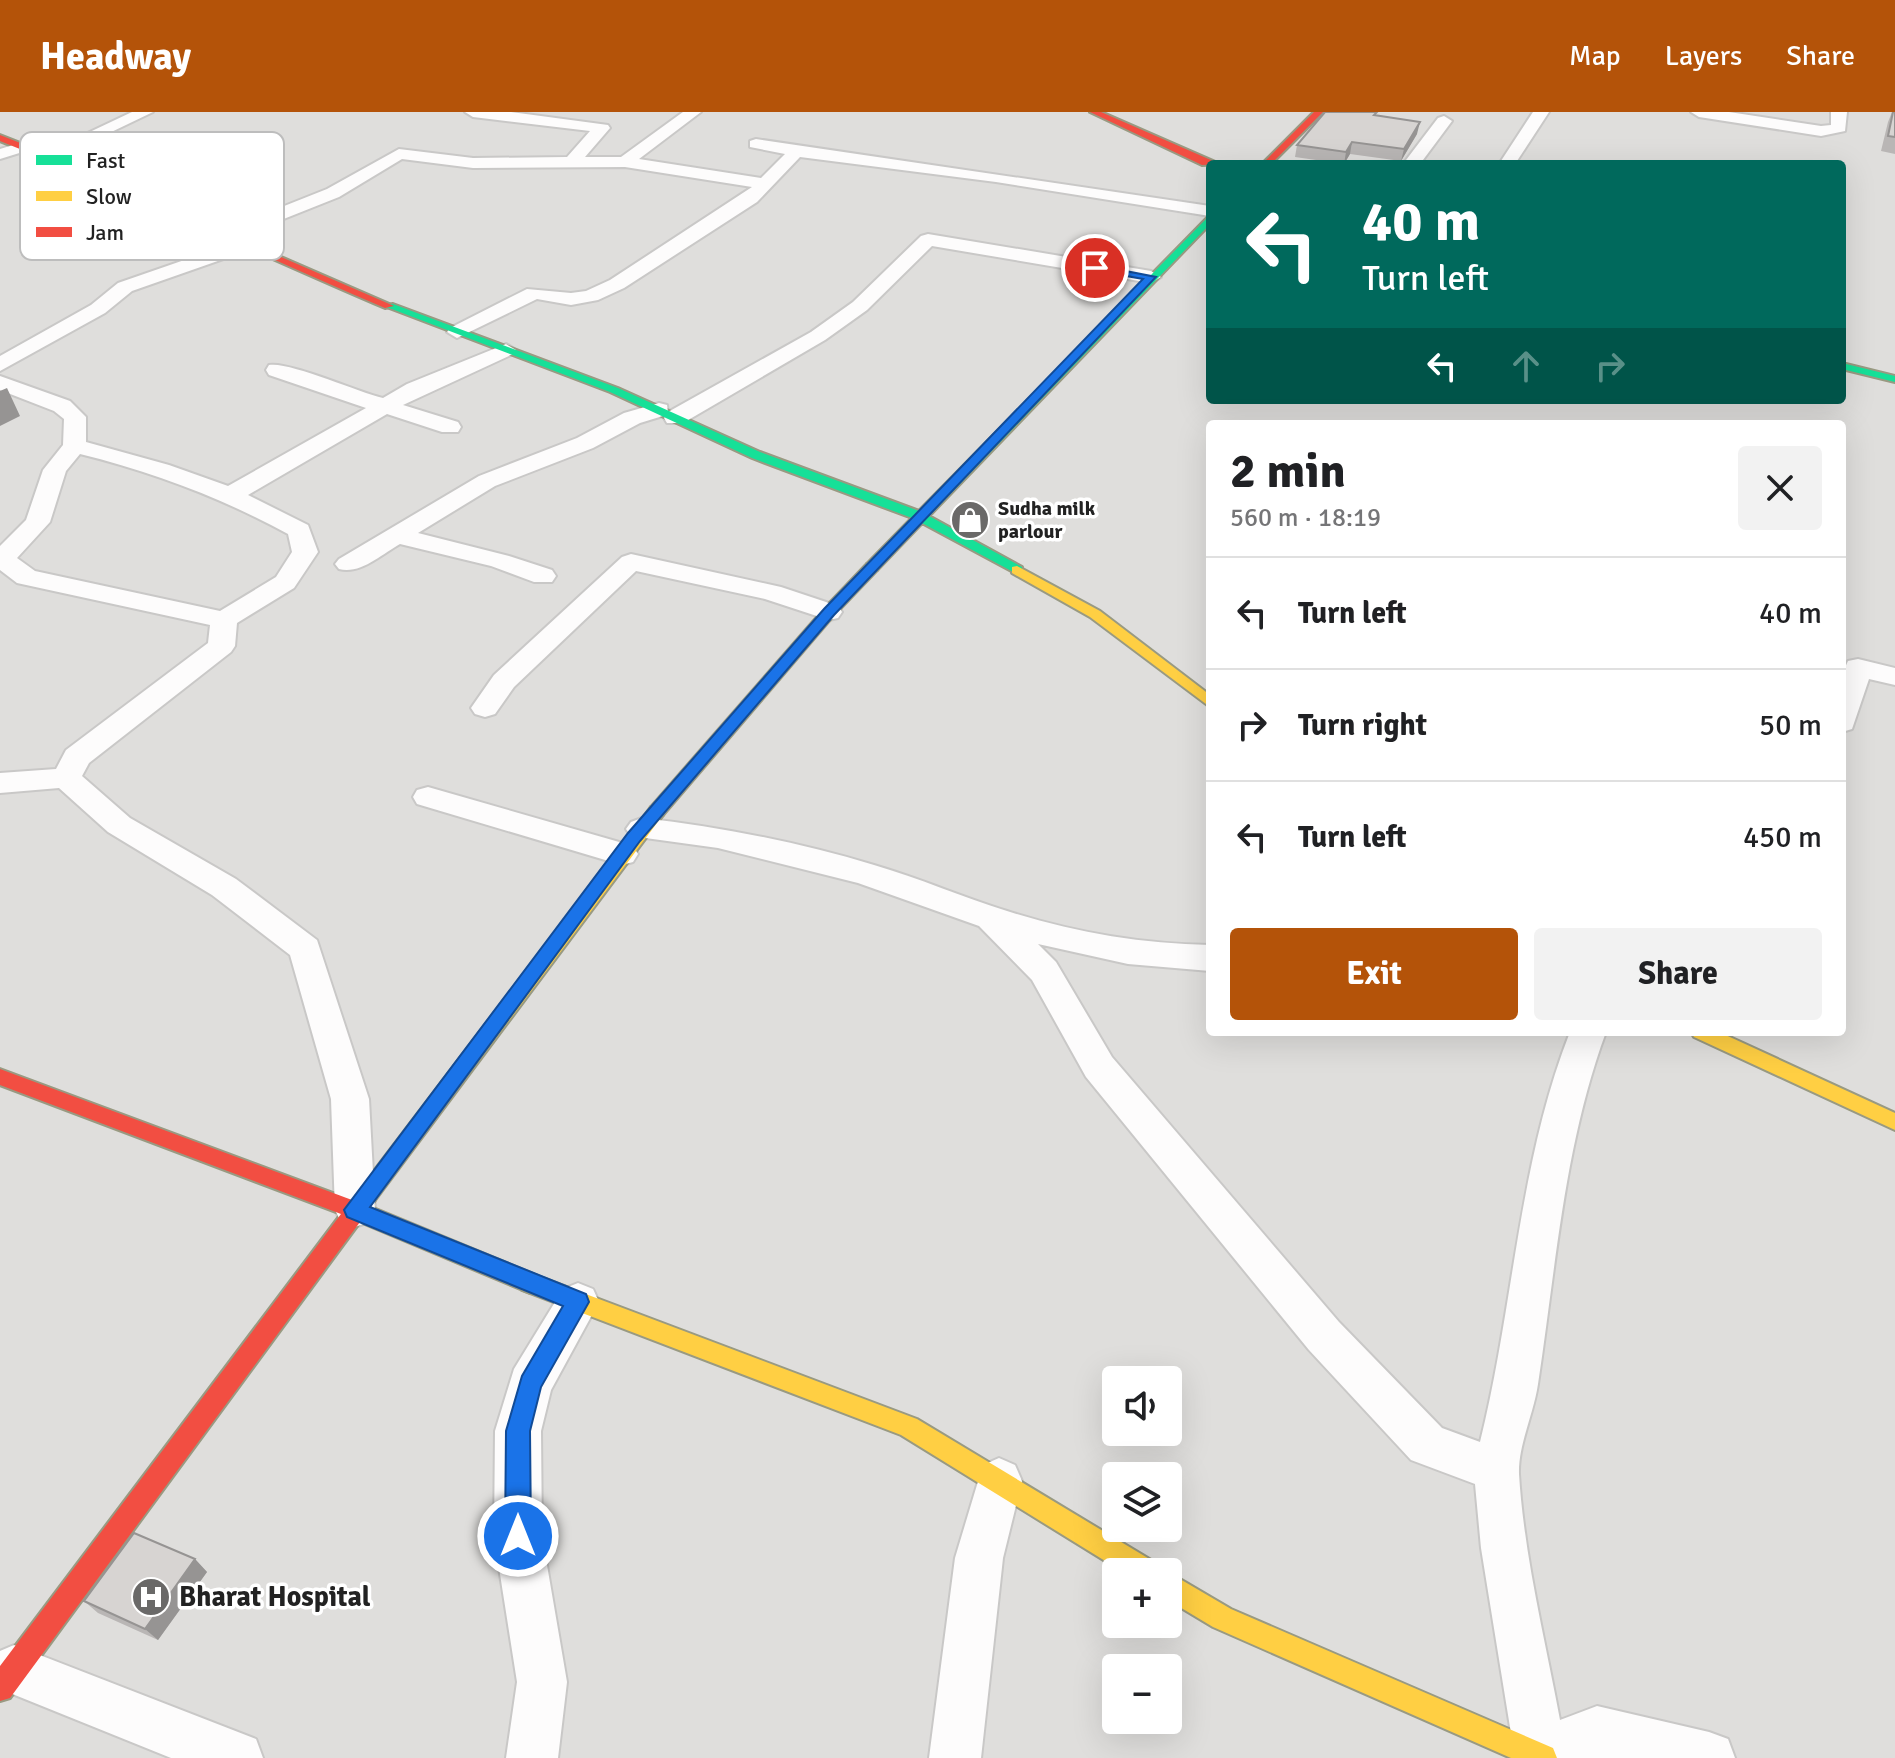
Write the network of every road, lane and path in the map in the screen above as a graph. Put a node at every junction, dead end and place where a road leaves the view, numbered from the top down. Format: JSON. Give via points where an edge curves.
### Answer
{"nodes":[{"id":1,"x":145,"y":112,"type":"edge"},
{"id":2,"x":473,"y":112,"type":"edge"},
{"id":3,"x":693,"y":112,"type":"edge"},
{"id":4,"x":1094,"y":112,"type":"edge"},
{"id":5,"x":1319,"y":112,"type":"edge"},
{"id":6,"x":1541,"y":112,"type":"edge"},
{"id":7,"x":1699,"y":112,"type":"edge"},
{"id":8,"x":1839,"y":112,"type":"edge"},
{"id":9,"x":1444,"y":121,"type":"dead end"},
{"id":10,"x":100,"y":132,"type":"edge"},
{"id":11,"x":0,"y":138,"type":"edge"},
{"id":12,"x":756,"y":144,"type":"dead end"},
{"id":13,"x":20,"y":146,"type":"edge"},
{"id":14,"x":20,"y":148,"type":"edge"},
{"id":15,"x":796,"y":152,"type":"junction"},
{"id":16,"x":0,"y":154,"type":"edge"},
{"id":17,"x":1015,"y":158,"type":"dead end"},
{"id":18,"x":1270,"y":160,"type":"edge"},
{"id":19,"x":1414,"y":160,"type":"edge"},
{"id":20,"x":1510,"y":160,"type":"edge"},
{"id":21,"x":572,"y":162,"type":"junction"},
{"id":22,"x":625,"y":162,"type":"junction"},
{"id":23,"x":1206,"y":164,"type":"edge"},
{"id":24,"x":996,"y":177,"type":"junction"},
{"id":25,"x":763,"y":184,"type":"junction"},
{"id":26,"x":284,"y":213,"type":"edge"},
{"id":27,"x":1206,"y":218,"type":"edge"},
{"id":28,"x":1206,"y":222,"type":"edge"},
{"id":29,"x":202,"y":260,"type":"edge"},
{"id":30,"x":280,"y":260,"type":"edge"},
{"id":31,"x":1151,"y":277,"type":"junction"},
{"id":32,"x":457,"y":332,"type":"junction"},
{"id":33,"x":506,"y":350,"type":"junction"},
{"id":34,"x":0,"y":365,"type":"edge"},
{"id":35,"x":1846,"y":367,"type":"edge"},
{"id":36,"x":277,"y":370,"type":"dead end"},
{"id":37,"x":1895,"y":379,"type":"edge"},
{"id":38,"x":0,"y":382,"type":"edge"},
{"id":39,"x":385,"y":405,"type":"junction"},
{"id":40,"x":667,"y":414,"type":"junction"},
{"id":41,"x":450,"y":427,"type":"dead end"},
{"id":42,"x":74,"y":446,"type":"junction"},
{"id":43,"x":228,"y":496,"type":"junction"},
{"id":44,"x":922,"y":517,"type":"junction"},
{"id":45,"x":396,"y":535,"type":"junction"},
{"id":46,"x":348,"y":564,"type":"dead end"},
{"id":47,"x":543,"y":576,"type":"dead end"},
{"id":48,"x":829,"y":612,"type":"junction"},
{"id":49,"x":224,"y":620,"type":"junction"},
{"id":50,"x":1895,"y":677,"type":"edge"},
{"id":51,"x":1206,"y":699,"type":"edge"},
{"id":52,"x":485,"y":708,"type":"dead end"},
{"id":53,"x":1846,"y":709,"type":"edge"},
{"id":54,"x":66,"y":778,"type":"junction"},
{"id":55,"x":0,"y":783,"type":"edge"},
{"id":56,"x":428,"y":797,"type":"dead end"},
{"id":57,"x":632,"y":841,"type":"junction"},
{"id":58,"x":991,"y":918,"type":"junction"},
{"id":59,"x":1206,"y":958,"type":"edge"},
{"id":60,"x":1586,"y":1036,"type":"edge"},
{"id":61,"x":1708,"y":1036,"type":"edge"},
{"id":62,"x":0,"y":1077,"type":"edge"},
{"id":63,"x":1895,"y":1122,"type":"edge"},
{"id":64,"x":355,"y":1210,"type":"junction"},
{"id":65,"x":578,"y":1302,"type":"junction"},
{"id":66,"x":1496,"y":1470,"type":"junction"},
{"id":67,"x":999,"y":1481,"type":"junction"},
{"id":68,"x":1124,"y":1558,"type":"edge"},
{"id":69,"x":1182,"y":1594,"type":"edge"},
{"id":70,"x":7,"y":1679,"type":"edge"},
{"id":71,"x":1541,"y":1756,"type":"edge"},
{"id":72,"x":237,"y":1758,"type":"edge"},
{"id":73,"x":532,"y":1758,"type":"edge"},
{"id":74,"x":955,"y":1758,"type":"edge"},
{"id":75,"x":1709,"y":1758,"type":"edge"}],
"edges":[{"from":1,"to":10,"type":"street"},
{"from":2,"to":21,"type":"street","via":[[602,128]]},
{"from":3,"to":22,"type":"street"},
{"from":4,"to":23,"type":"main road"},
{"from":5,"to":18,"type":"main road"},
{"from":6,"to":20,"type":"street"},
{"from":7,"to":8,"type":"street","via":[[1821,131],[1839,128]]},
{"from":9,"to":19,"type":"street"},
{"from":11,"to":13,"type":"main road"},
{"from":12,"to":15,"type":"street"},
{"from":14,"to":16,"type":"street"},
{"from":15,"to":24,"type":"street"},
{"from":15,"to":25,"type":"street"},
{"from":17,"to":24,"type":"street"},
{"from":21,"to":22,"type":"street"},
{"from":21,"to":26,"type":"street","via":[[473,163],[399,154],[333,193]]},
{"from":22,"to":25,"type":"street"},
{"from":24,"to":27,"type":"street"},
{"from":25,"to":32,"type":"street","via":[[751,198],[617,284],[571,299],[534,293]]},
{"from":28,"to":31,"type":"main road"},
{"from":29,"to":34,"type":"street","via":[[125,287],[98,309]]},
{"from":30,"to":32,"type":"main road"},
{"from":31,"to":40,"type":"street","via":[[928,240],[860,306],[818,336]]},
{"from":31,"to":44,"type":"main road"},
{"from":32,"to":33,"type":"main road"},
{"from":33,"to":39,"type":"street"},
{"from":33,"to":40,"type":"main road"},
{"from":35,"to":37,"type":"main road"},
{"from":36,"to":39,"type":"street"},
{"from":38,"to":42,"type":"street","via":[[62,406],[75,417]]},
{"from":39,"to":41,"type":"street"},
{"from":39,"to":43,"type":"street"},
{"from":40,"to":44,"type":"main road","via":[[756,455]]},
{"from":40,"to":45,"type":"street","via":[[632,418],[585,443],[487,481]]},
{"from":42,"to":43,"type":"street"},
{"from":42,"to":49,"type":"street","via":[[55,470],[38,522],[2,559],[26,577]]},
{"from":43,"to":49,"type":"street","via":[[299,530],[305,552],[285,582]]},
{"from":44,"to":48,"type":"main road"},
{"from":44,"to":51,"type":"main road","via":[[1095,614]]},
{"from":45,"to":46,"type":"street"},
{"from":45,"to":47,"type":"street"},
{"from":48,"to":52,"type":"street","via":[[772,593],[631,562],[504,681]]},
{"from":48,"to":57,"type":"main road"},
{"from":49,"to":54,"type":"street","via":[[221,646],[77,757]]},
{"from":50,"to":53,"type":"street","via":[[1858,667]]},
{"from":54,"to":55,"type":"street"},
{"from":54,"to":64,"type":"street","via":[[119,825],[224,887],[305,949],[350,1099]]},
{"from":56,"to":57,"type":"street"},
{"from":57,"to":58,"type":"street","via":[[718,837],[866,874]]},
{"from":57,"to":64,"type":"main road"},
{"from":58,"to":59,"type":"street","via":[[1164,959]]},
{"from":58,"to":66,"type":"street","via":[[1044,971],[1099,1067],[1324,1336],[1427,1445]]},
{"from":60,"to":66,"type":"street","via":[[1555,1141],[1516,1387]]},
{"from":61,"to":63,"type":"main road"},
{"from":62,"to":64,"type":"main road"},
{"from":64,"to":65,"type":"main road"},
{"from":64,"to":70,"type":"main road"},
{"from":65,"to":67,"type":"main road","via":[[909,1427]]},
{"from":65,"to":73,"type":"street","via":[[530,1384],[518,1431],[518,1536],[542,1682]]},
{"from":66,"to":71,"type":"street"},
{"from":67,"to":68,"type":"main road"},
{"from":67,"to":74,"type":"street","via":[[979,1558]]},
{"from":69,"to":71,"type":"main road","via":[[1222,1618]]},
{"from":70,"to":72,"type":"street"},
{"from":71,"to":75,"type":"street","via":[[1597,1732]]}]}
